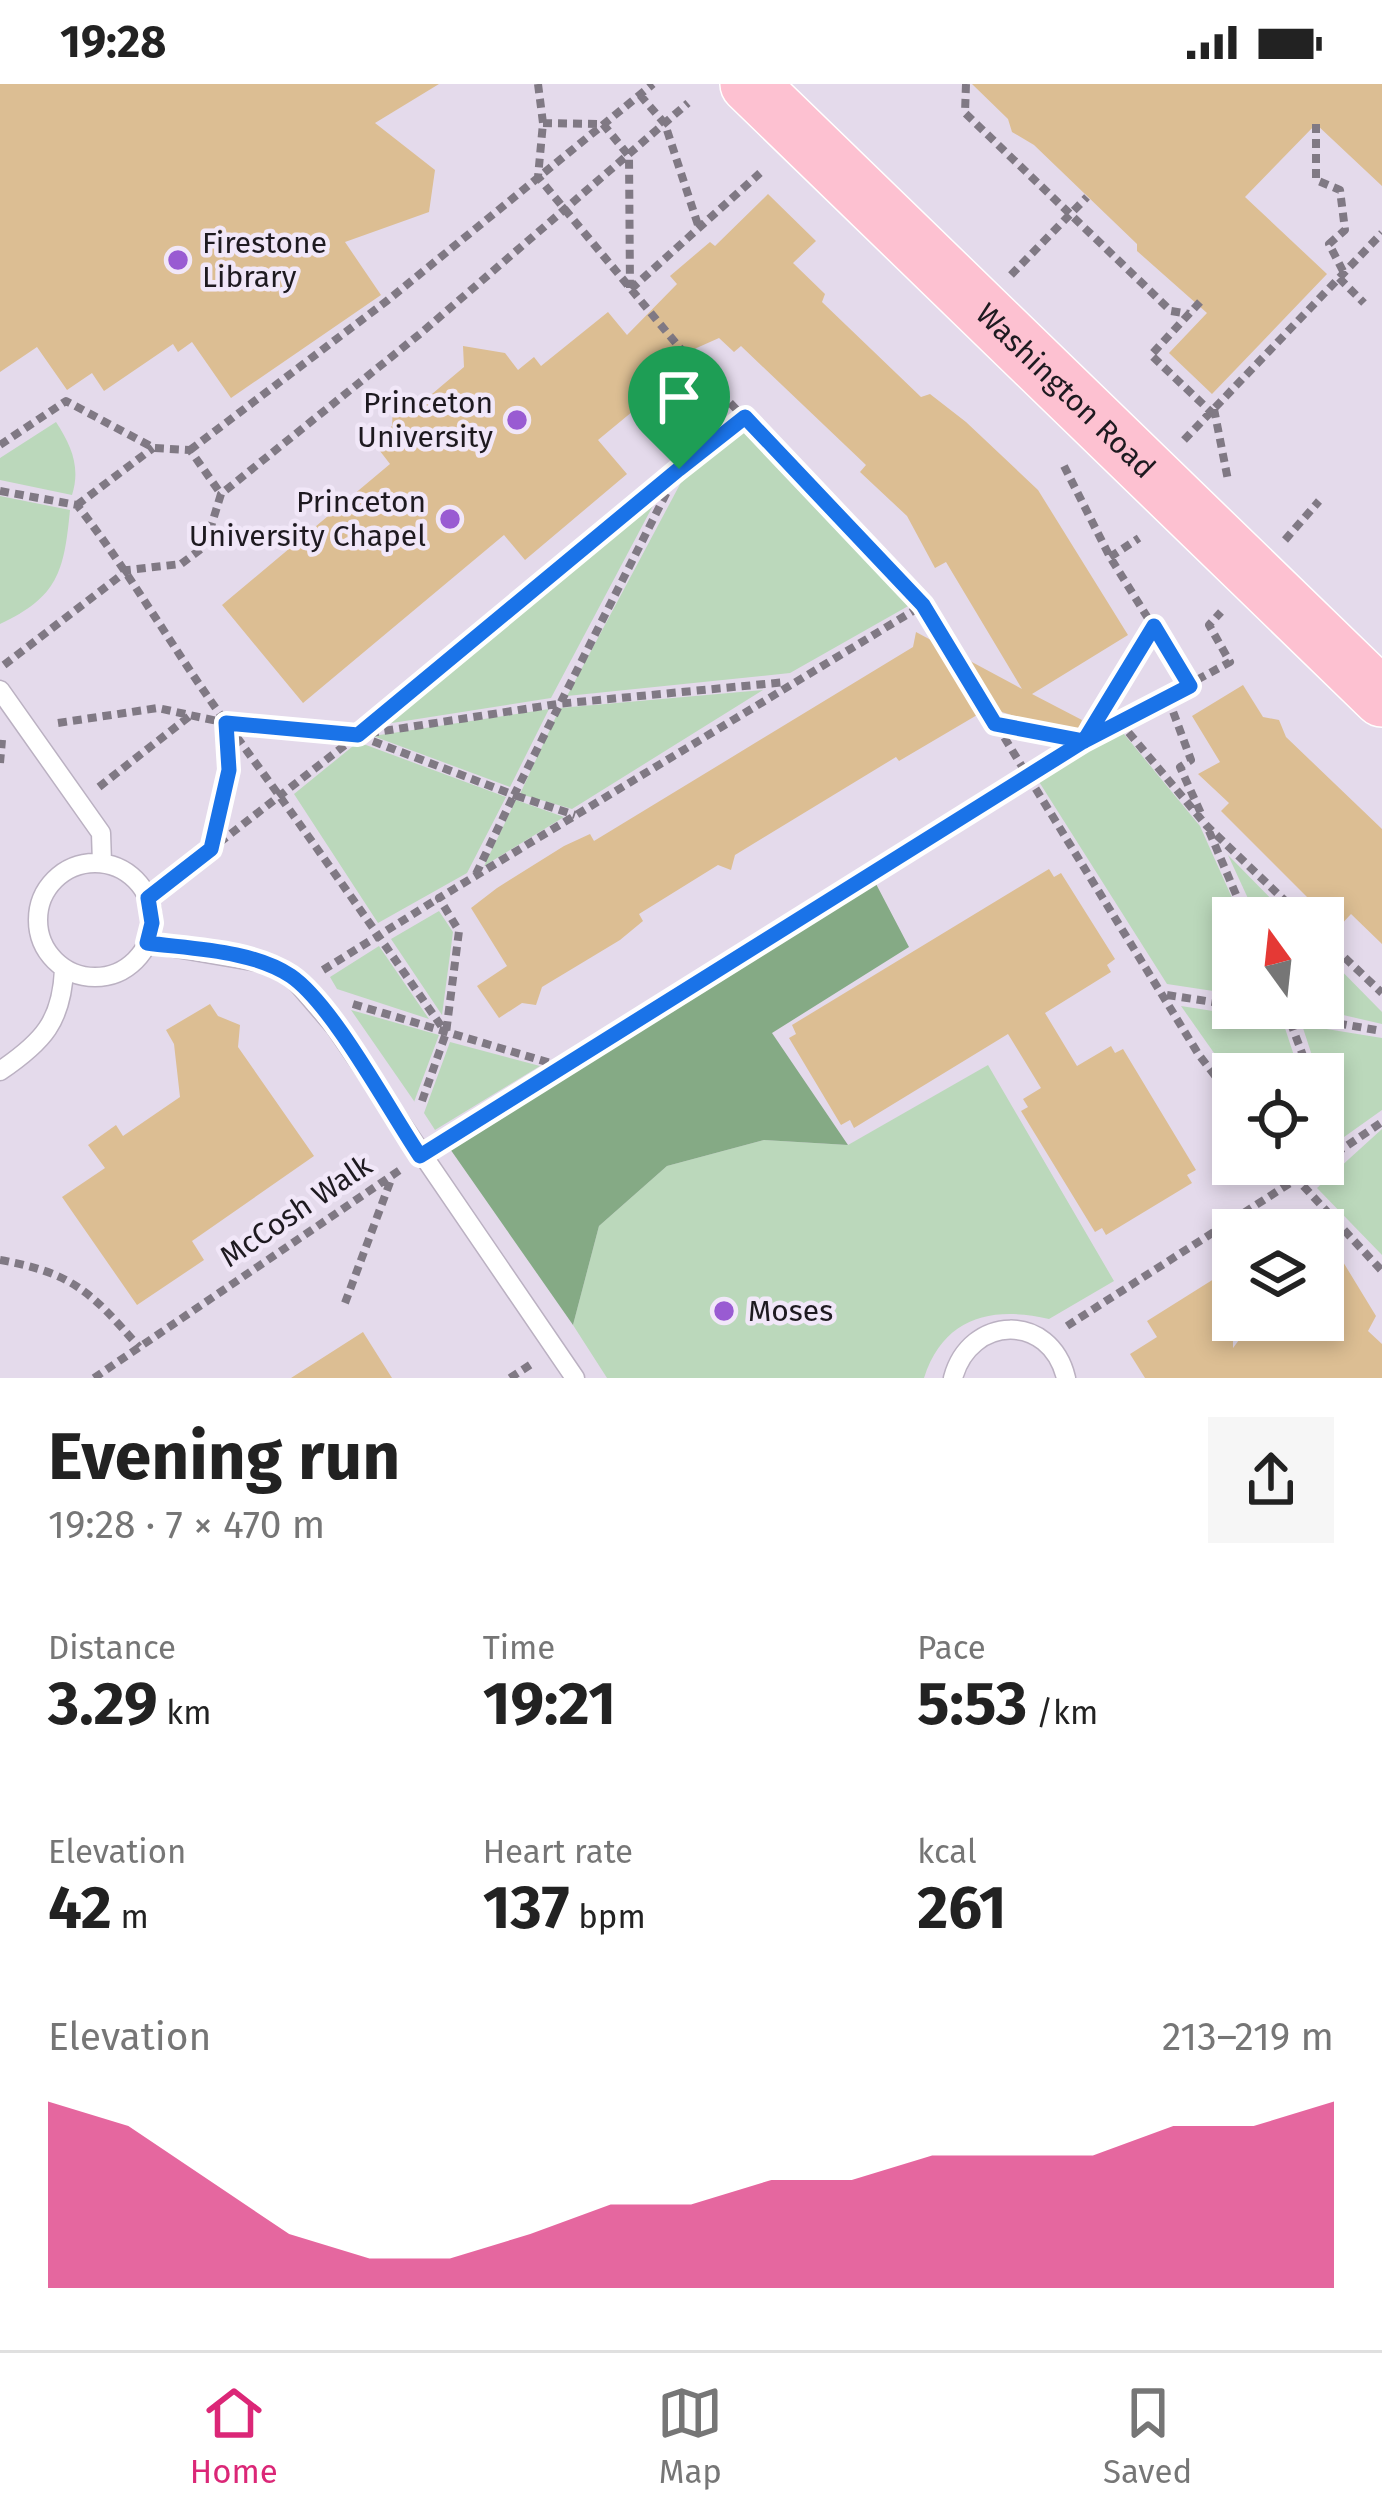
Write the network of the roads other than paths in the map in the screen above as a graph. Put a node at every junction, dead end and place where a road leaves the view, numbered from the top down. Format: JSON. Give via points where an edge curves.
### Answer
{"nodes":[{"id":1,"x":749,"y":84,"type":"edge"},
{"id":2,"x":0,"y":690,"type":"edge"},
{"id":3,"x":1382,"y":698,"type":"edge"},
{"id":4,"x":102,"y":863,"type":"junction"},
{"id":5,"x":147,"y":943,"type":"junction"},
{"id":6,"x":64,"y":968,"type":"junction"},
{"id":7,"x":0,"y":1071,"type":"edge"},
{"id":8,"x":574,"y":1378,"type":"edge"},
{"id":9,"x":953,"y":1378,"type":"edge"},
{"id":10,"x":1066,"y":1378,"type":"edge"}],
"edges":[{"from":1,"to":3,"type":"main road","name":"Washington Road"},
{"from":2,"to":4,"type":"lane","via":[[101,833]]},
{"from":4,"to":5,"type":"lane","via":[[137,881],[148,898]]},
{"from":4,"to":6,"type":"lane","via":[[68,871],[41,900],[40,939]]},
{"from":5,"to":6,"type":"lane","via":[[121,971],[82,976]]},
{"from":5,"to":8,"type":"lane","via":[[264,963],[300,985]]},
{"from":6,"to":7,"type":"lane","via":[[53,1027]]},
{"from":9,"to":10,"type":"lane","via":[[968,1345],[1021,1328],[1047,1341]]}]}
